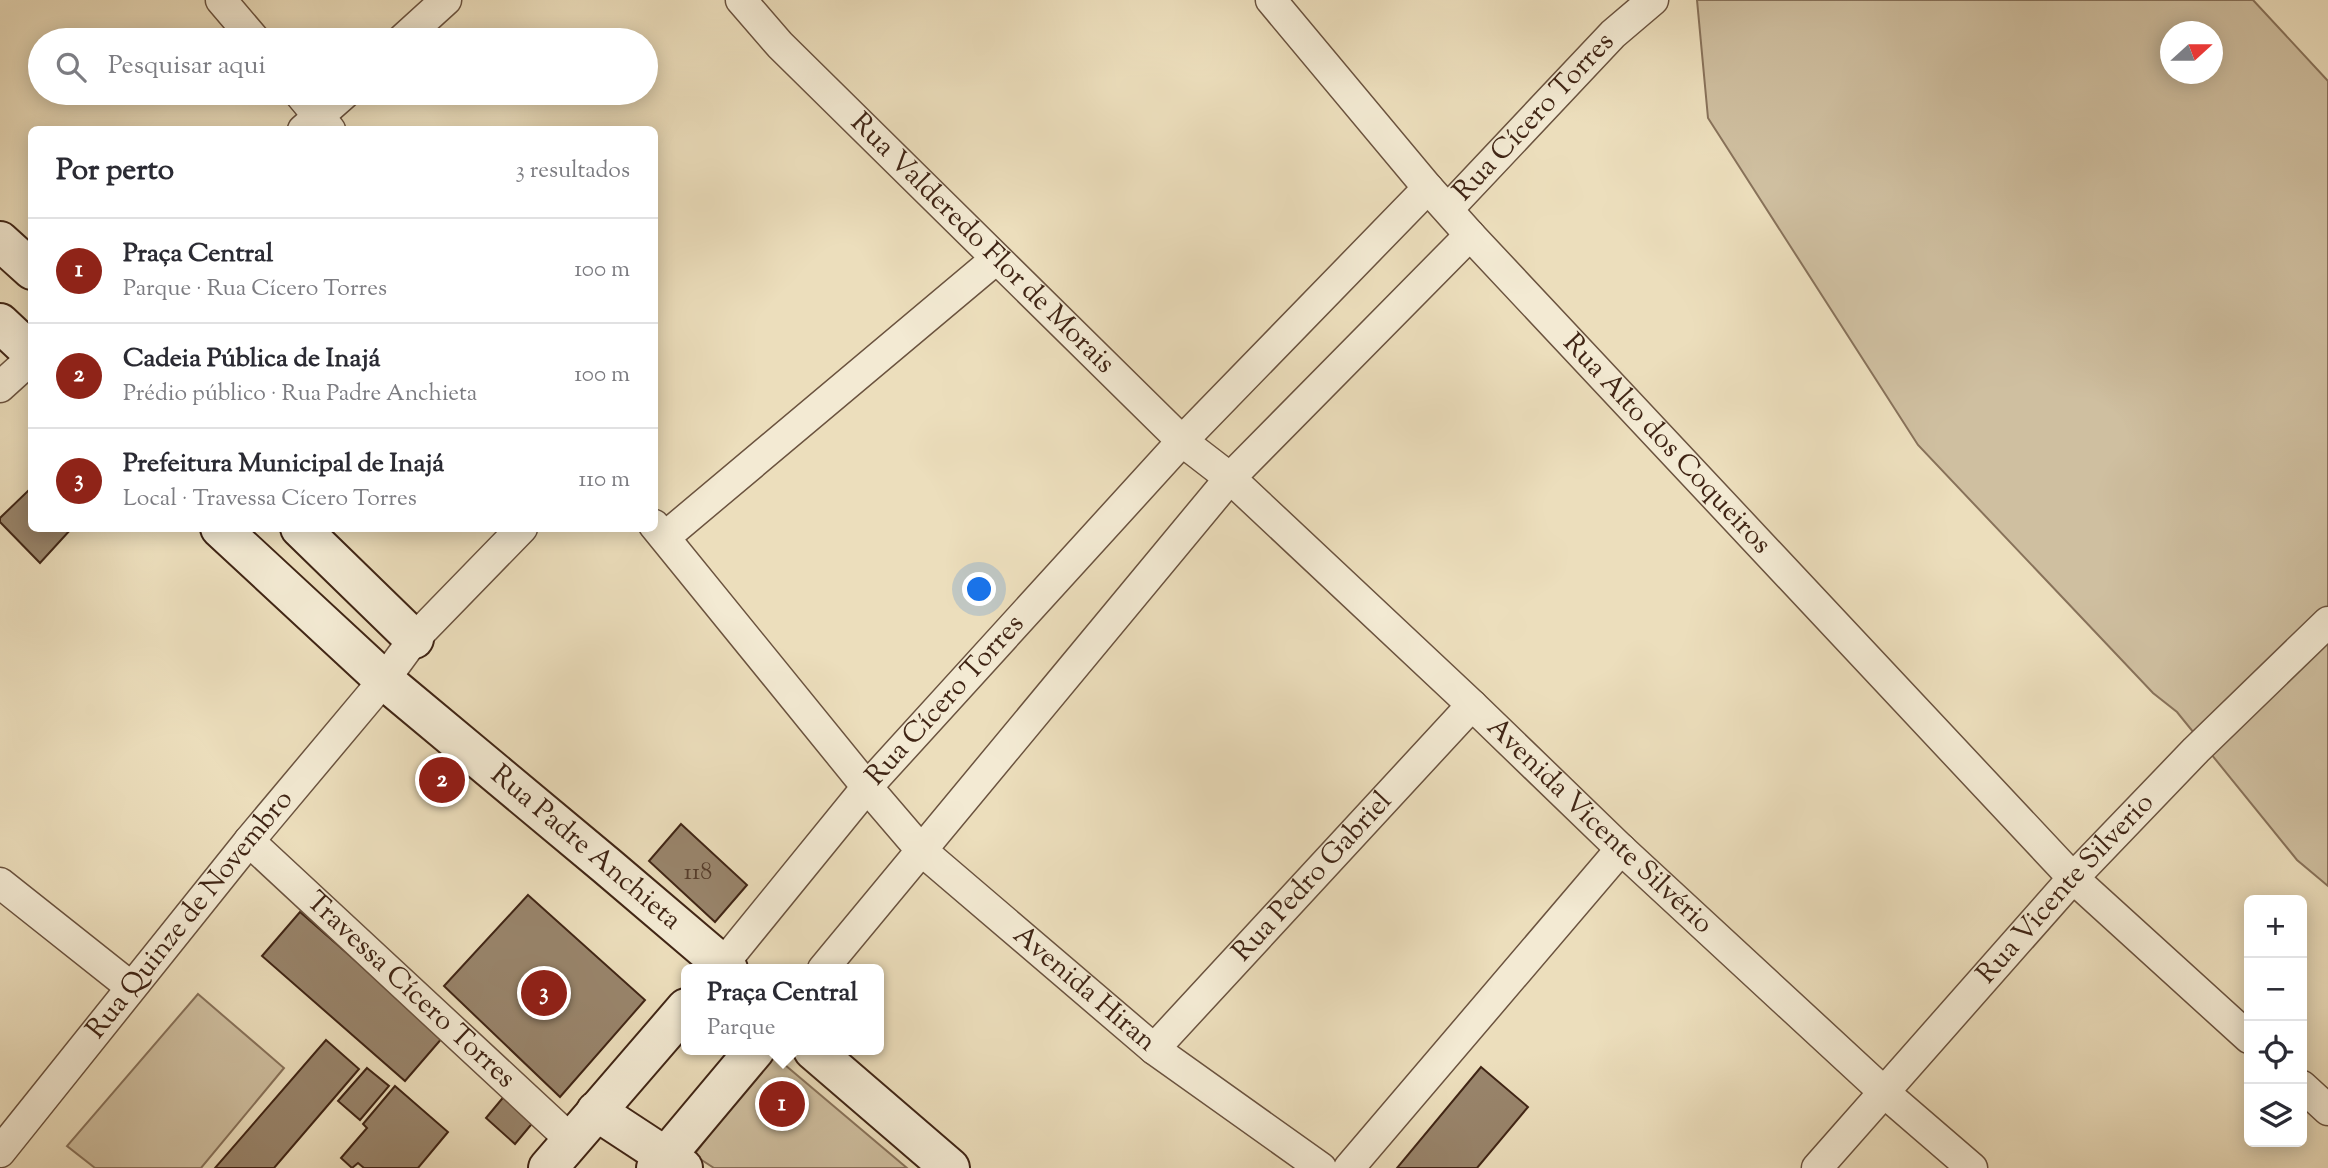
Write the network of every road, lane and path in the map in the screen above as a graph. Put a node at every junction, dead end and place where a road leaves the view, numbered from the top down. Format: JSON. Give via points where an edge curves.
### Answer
{"nodes":[{"id":1,"x":221,"y":0,"type":"edge"},
{"id":2,"x":446,"y":0,"type":"edge"},
{"id":3,"x":741,"y":0,"type":"edge"},
{"id":4,"x":1271,"y":0,"type":"edge"},
{"id":5,"x":1653,"y":0,"type":"edge"},
{"id":6,"x":245,"y":28,"type":"edge"},
{"id":7,"x":415,"y":28,"type":"edge"},
{"id":8,"x":306,"y":105,"type":"edge"},
{"id":9,"x":334,"y":105,"type":"edge"},
{"id":10,"x":317,"y":125,"type":"edge"},
{"id":11,"x":1438,"y":199,"type":"junction"},
{"id":12,"x":1470,"y":235,"type":"junction"},
{"id":13,"x":0,"y":241,"type":"edge"},
{"id":14,"x":996,"y":259,"type":"junction"},
{"id":15,"x":28,"y":266,"type":"edge"},
{"id":16,"x":0,"y":323,"type":"edge"},
{"id":17,"x":28,"y":352,"type":"edge"},
{"id":18,"x":28,"y":360,"type":"edge"},
{"id":19,"x":0,"y":387,"type":"edge"},
{"id":20,"x":1182,"y":441,"type":"junction"},
{"id":21,"x":1230,"y":478,"type":"junction"},
{"id":22,"x":660,"y":531,"type":"edge"},
{"id":23,"x":224,"y":532,"type":"edge"},
{"id":24,"x":304,"y":532,"type":"edge"},
{"id":25,"x":518,"y":532,"type":"edge"},
{"id":26,"x":2328,"y":622,"type":"edge"},
{"id":27,"x":414,"y":639,"type":"junction"},
{"id":28,"x":384,"y":680,"type":"junction"},
{"id":29,"x":1472,"y":705,"type":"junction"},
{"id":30,"x":867,"y":786,"type":"junction"},
{"id":31,"x":249,"y":841,"type":"junction"},
{"id":32,"x":1620,"y":849,"type":"junction"},
{"id":33,"x":922,"y":850,"type":"junction"},
{"id":34,"x":2073,"y":878,"type":"junction"},
{"id":35,"x":0,"y":883,"type":"edge"},
{"id":36,"x":719,"y":964,"type":"edge"},
{"id":37,"x":727,"y":964,"type":"edge"},
{"id":38,"x":826,"y":964,"type":"edge"},
{"id":39,"x":131,"y":987,"type":"junction"},
{"id":40,"x":681,"y":1014,"type":"edge"},
{"id":41,"x":2244,"y":1033,"type":"edge"},
{"id":42,"x":1154,"y":1049,"type":"junction"},
{"id":43,"x":751,"y":1055,"type":"edge"},
{"id":44,"x":819,"y":1055,"type":"edge"},
{"id":45,"x":2307,"y":1091,"type":"edge"},
{"id":46,"x":1885,"y":1093,"type":"junction"},
{"id":47,"x":2328,"y":1110,"type":"edge"},
{"id":48,"x":596,"y":1111,"type":"junction"},
{"id":49,"x":0,"y":1152,"type":"edge"},
{"id":50,"x":559,"y":1154,"type":"edge"},
{"id":51,"x":668,"y":1164,"type":"edge"},
{"id":52,"x":950,"y":1168,"type":"edge"},
{"id":53,"x":1321,"y":1168,"type":"edge"},
{"id":54,"x":1349,"y":1168,"type":"edge"},
{"id":55,"x":1817,"y":1168,"type":"edge"},
{"id":56,"x":1972,"y":1168,"type":"edge"}],
"edges":[{"from":1,"to":6,"type":"street"},
{"from":2,"to":7,"type":"street"},
{"from":3,"to":14,"type":"street","name":"Rua Valderedo Flor de Morais","via":[[780,45]]},
{"from":4,"to":11,"type":"street","name":"Rua Alto dos Coqueiros"},
{"from":5,"to":11,"type":"street","name":"Rua Cícero Torres"},
{"from":8,"to":10,"type":"street"},
{"from":9,"to":10,"type":"street"},
{"from":11,"to":12,"type":"street","name":"Rua Alto dos Coqueiros"},
{"from":11,"to":20,"type":"street","name":"Rua Cícero Torres"},
{"from":12,"to":21,"type":"street"},
{"from":12,"to":34,"type":"street","name":"Rua Alto dos Coqueiros"},
{"from":13,"to":15,"type":"street"},
{"from":14,"to":20,"type":"street","name":"Rua Valderedo Flor de Morais"},
{"from":14,"to":22,"type":"street"},
{"from":16,"to":17,"type":"street"},
{"from":18,"to":19,"type":"street"},
{"from":20,"to":21,"type":"street","name":"Rua Valderedo Flor de Morais"},
{"from":20,"to":30,"type":"street","name":"Rua Cícero Torres"},
{"from":21,"to":29,"type":"street","name":"Avenida Vicente Silvério"},
{"from":21,"to":33,"type":"street"},
{"from":22,"to":30,"type":"street","name":"Avenida Hiran"},
{"from":23,"to":28,"type":"street","name":"Rua Padre Anchieta"},
{"from":24,"to":27,"type":"street"},
{"from":25,"to":27,"type":"street"},
{"from":26,"to":34,"type":"street","name":"Rua Vicente Silverio"},
{"from":27,"to":28,"type":"street","name":"Rua Quinze de Novembro"},
{"from":28,"to":31,"type":"street","name":"Rua Quinze de Novembro"},
{"from":28,"to":36,"type":"street","name":"Rua Padre Anchieta"},
{"from":29,"to":32,"type":"street","name":"Avenida Vicente Silvério"},
{"from":29,"to":42,"type":"street","name":"Rua Pedro Gabriel"},
{"from":30,"to":33,"type":"street","name":"Avenida Hiran"},
{"from":30,"to":37,"type":"street","name":"Rua Cícero Torres"},
{"from":31,"to":39,"type":"street","name":"Rua Quinze de Novembro"},
{"from":31,"to":50,"type":"street","name":"Travessa Cícero Torres"},
{"from":32,"to":46,"type":"street","name":"Avenida Vicente Silvério"},
{"from":32,"to":54,"type":"street"},
{"from":33,"to":38,"type":"street"},
{"from":33,"to":42,"type":"street","name":"Avenida Hiran"},
{"from":34,"to":41,"type":"street","name":"Rua Alto dos Coqueiros"},
{"from":34,"to":46,"type":"street","name":"Rua Vicente Silverio"},
{"from":35,"to":39,"type":"street"},
{"from":39,"to":49,"type":"street","name":"Rua Quinze de Novembro"},
{"from":40,"to":48,"type":"street"},
{"from":42,"to":53,"type":"street","name":"Avenida Hiran"},
{"from":43,"to":51,"type":"street"},
{"from":44,"to":52,"type":"street"},
{"from":45,"to":47,"type":"street"},
{"from":46,"to":55,"type":"street","name":"Rua Vicente Silverio"},
{"from":46,"to":56,"type":"street","name":"Avenida Vicente Silvério"},
{"from":48,"to":50,"type":"street"},
{"from":48,"to":51,"type":"street"}]}
